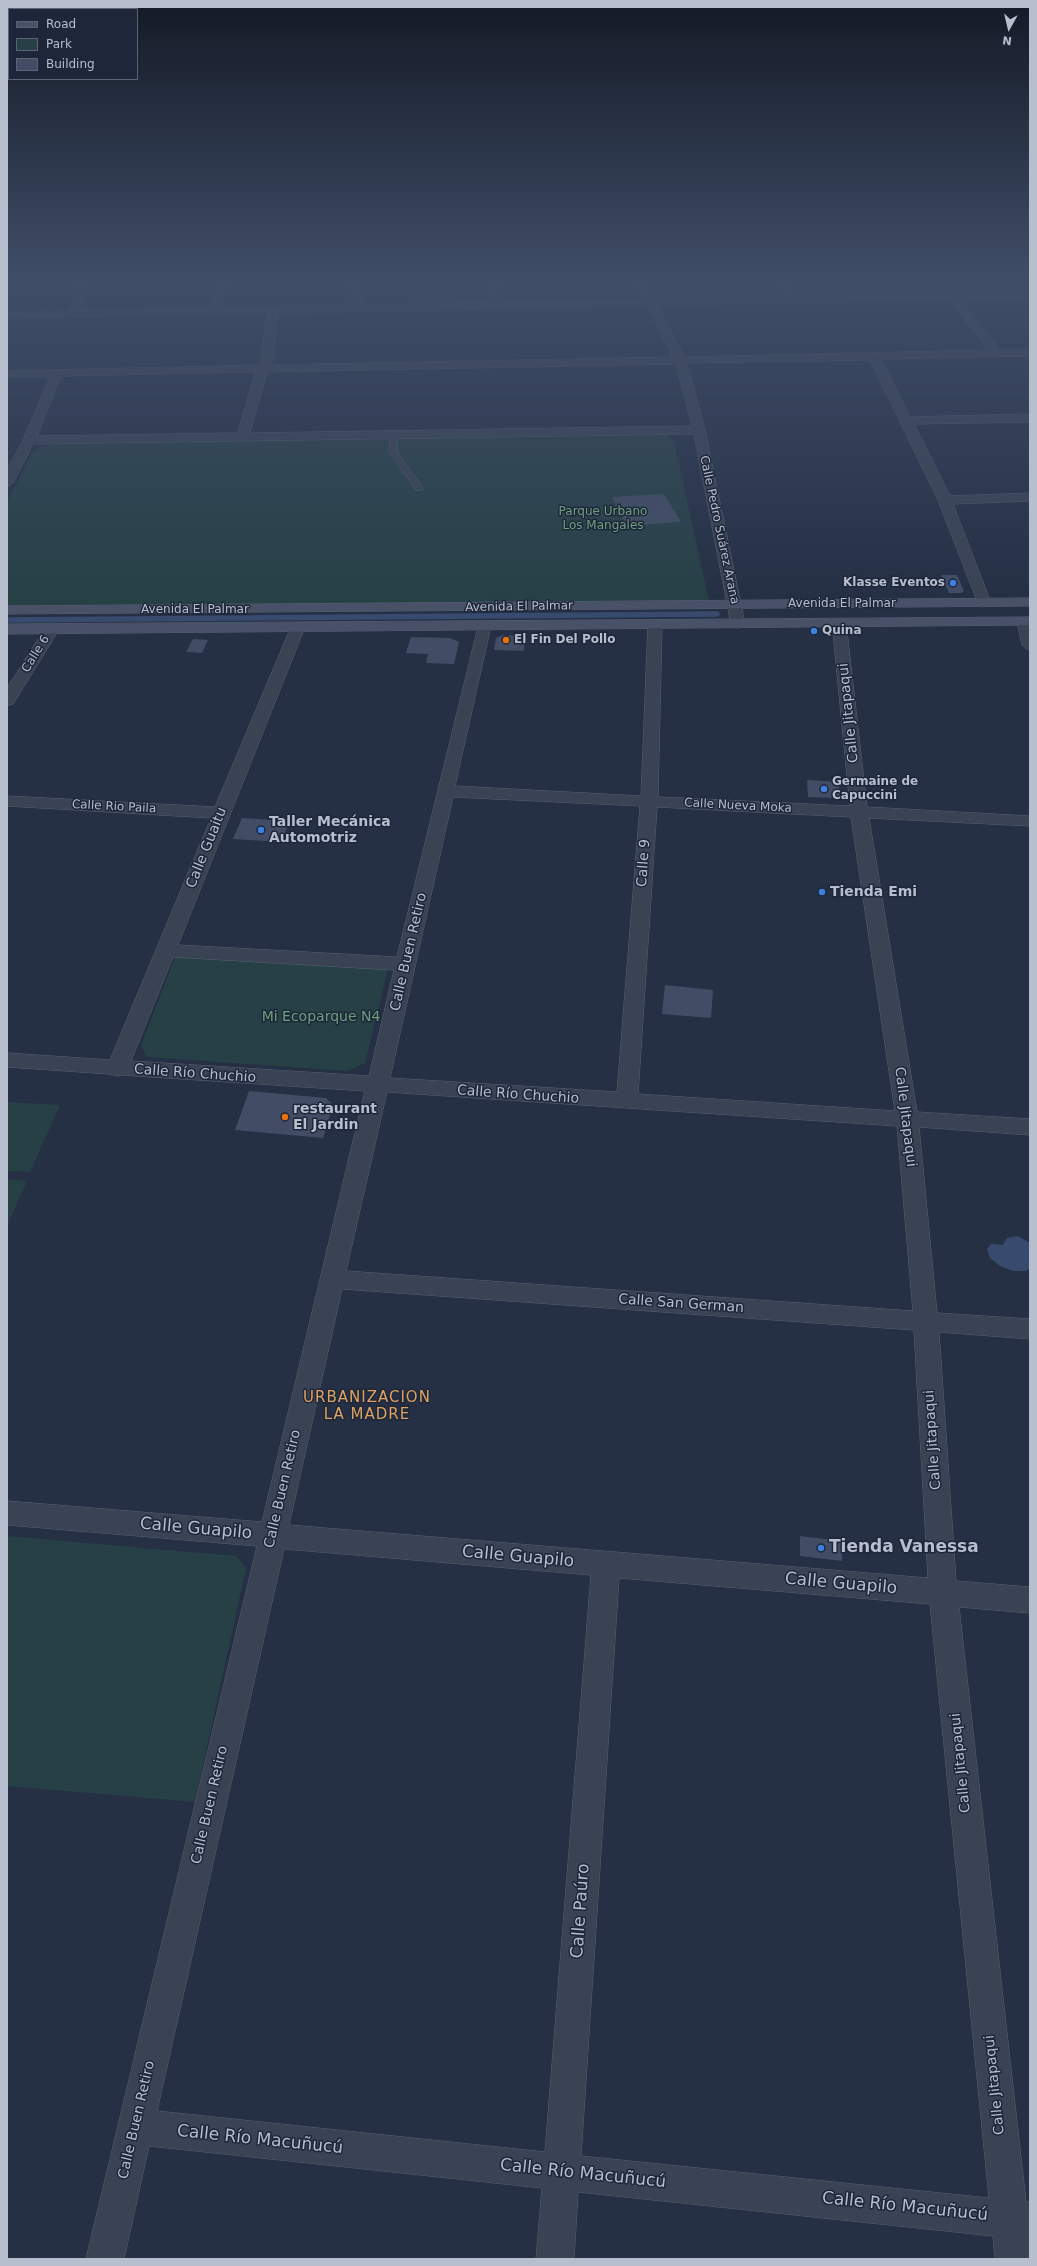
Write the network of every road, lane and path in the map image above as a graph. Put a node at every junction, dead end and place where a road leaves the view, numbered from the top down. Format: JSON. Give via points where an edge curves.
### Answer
{"nodes":[{"id":1,"x":51,"y":387,"type":"edge"},
{"id":2,"x":257,"y":387,"type":"edge"},
{"id":3,"x":687,"y":387,"type":"edge"},
{"id":4,"x":888,"y":387,"type":"edge"},
{"id":5,"x":1030,"y":418,"type":"edge"},
{"id":6,"x":904,"y":421,"type":"junction"},
{"id":7,"x":698,"y":430,"type":"junction"},
{"id":8,"x":394,"y":434,"type":"junction"},
{"id":9,"x":243,"y":436,"type":"junction"},
{"id":10,"x":29,"y":440,"type":"junction"},
{"id":11,"x":7,"y":483,"type":"edge"},
{"id":12,"x":419,"y":488,"type":"dead end"},
{"id":13,"x":1030,"y":497,"type":"edge"},
{"id":14,"x":945,"y":500,"type":"junction"},
{"id":15,"x":1030,"y":602,"type":"edge"},
{"id":16,"x":984,"y":603,"type":"junction"},
{"id":17,"x":735,"y":605,"type":"junction"},
{"id":18,"x":7,"y":610,"type":"edge"},
{"id":19,"x":348,"y":618,"type":"junction"},
{"id":20,"x":1027,"y":622,"type":"edge"},
{"id":21,"x":839,"y":623,"type":"junction"},
{"id":22,"x":655,"y":624,"type":"junction"},
{"id":23,"x":738,"y":624,"type":"junction"},
{"id":24,"x":298,"y":626,"type":"junction"},
{"id":25,"x":484,"y":626,"type":"junction"},
{"id":26,"x":52,"y":628,"type":"junction"},
{"id":27,"x":7,"y":629,"type":"edge"},
{"id":28,"x":1030,"y":645,"type":"edge"},
{"id":29,"x":7,"y":701,"type":"edge"},
{"id":30,"x":446,"y":791,"type":"junction"},
{"id":31,"x":7,"y":801,"type":"edge"},
{"id":32,"x":649,"y":801,"type":"junction"},
{"id":33,"x":222,"y":812,"type":"junction"},
{"id":34,"x":859,"y":812,"type":"junction"},
{"id":35,"x":1030,"y":821,"type":"edge"},
{"id":36,"x":165,"y":950,"type":"junction"},
{"id":37,"x":406,"y":964,"type":"junction"},
{"id":38,"x":7,"y":1060,"type":"edge"},
{"id":39,"x":117,"y":1068,"type":"junction"},
{"id":40,"x":377,"y":1086,"type":"junction"},
{"id":41,"x":626,"y":1102,"type":"junction"},
{"id":42,"x":907,"y":1119,"type":"junction"},
{"id":43,"x":1030,"y":1127,"type":"edge"},
{"id":44,"x":332,"y":1278,"type":"junction"},
{"id":45,"x":926,"y":1321,"type":"junction"},
{"id":46,"x":1030,"y":1330,"type":"edge"},
{"id":47,"x":7,"y":1513,"type":"edge"},
{"id":48,"x":273,"y":1536,"type":"junction"},
{"id":49,"x":606,"y":1564,"type":"junction"},
{"id":50,"x":943,"y":1592,"type":"junction"},
{"id":51,"x":1030,"y":1600,"type":"edge"},
{"id":52,"x":135,"y":2127,"type":"junction"},
{"id":53,"x":562,"y":2172,"type":"junction"},
{"id":54,"x":1020,"y":2219,"type":"edge"},
{"id":55,"x":105,"y":2259,"type":"edge"},
{"id":56,"x":555,"y":2259,"type":"edge"},
{"id":57,"x":1014,"y":2259,"type":"edge"}],
"edges":[{"from":1,"to":10,"type":"street"},
{"from":2,"to":9,"type":"street"},
{"from":3,"to":7,"type":"street","name":"Calle Pedro Suárez Arana"},
{"from":4,"to":6,"type":"street"},
{"from":5,"to":6,"type":"street"},
{"from":6,"to":14,"type":"street"},
{"from":7,"to":8,"type":"street"},
{"from":7,"to":17,"type":"street","name":"Calle Pedro Suárez Arana"},
{"from":8,"to":9,"type":"street"},
{"from":8,"to":12,"type":"lane","via":[[393,452]]},
{"from":9,"to":10,"type":"street"},
{"from":10,"to":11,"type":"street"},
{"from":13,"to":14,"type":"street"},
{"from":14,"to":16,"type":"street"},
{"from":15,"to":16,"type":"street","name":"Avenida El Palmar"},
{"from":16,"to":17,"type":"street","name":"Avenida El Palmar"},
{"from":17,"to":19,"type":"street","name":"Avenida El Palmar"},
{"from":17,"to":23,"type":"street","name":"Calle Pedro Suárez Arana"},
{"from":18,"to":19,"type":"street","name":"Avenida El Palmar"},
{"from":19,"to":24,"type":"street","name":"Avenida El Palmar"},
{"from":19,"to":25,"type":"street","name":"Avenida El Palmar"},
{"from":20,"to":21,"type":"street","name":"Avenida El Palmar"},
{"from":20,"to":28,"type":"street"},
{"from":21,"to":23,"type":"street","name":"Avenida El Palmar"},
{"from":21,"to":34,"type":"street","name":"Calle Jitapaqui"},
{"from":22,"to":23,"type":"street","name":"Avenida El Palmar"},
{"from":22,"to":25,"type":"street","name":"Avenida El Palmar"},
{"from":22,"to":32,"type":"street","name":"Calle 9"},
{"from":24,"to":26,"type":"street","name":"Avenida El Palmar"},
{"from":24,"to":33,"type":"street","name":"Calle Guaitu"},
{"from":25,"to":30,"type":"street","name":"Calle Buen Retiro"},
{"from":26,"to":27,"type":"street","name":"Avenida El Palmar"},
{"from":26,"to":29,"type":"street","name":"Calle 6"},
{"from":30,"to":32,"type":"street","name":"Calle Nueva Moka"},
{"from":30,"to":37,"type":"street","name":"Calle Buen Retiro"},
{"from":31,"to":33,"type":"street","name":"Calle Rio Paila"},
{"from":32,"to":34,"type":"street","name":"Calle Nueva Moka"},
{"from":32,"to":41,"type":"street","name":"Calle 9"},
{"from":33,"to":36,"type":"street","name":"Calle Guaitu"},
{"from":34,"to":35,"type":"street","name":"Calle Nueva Moka"},
{"from":34,"to":42,"type":"street","name":"Calle Jitapaqui"},
{"from":36,"to":37,"type":"street"},
{"from":36,"to":39,"type":"street","name":"Calle Guaitu"},
{"from":37,"to":40,"type":"street","name":"Calle Buen Retiro"},
{"from":38,"to":39,"type":"street","name":"Calle Río Chuchio"},
{"from":39,"to":40,"type":"street","name":"Calle Río Chuchio"},
{"from":40,"to":41,"type":"street","name":"Calle Río Chuchio"},
{"from":40,"to":44,"type":"street","name":"Calle Buen Retiro"},
{"from":41,"to":42,"type":"street","name":"Calle Río Chuchio"},
{"from":42,"to":43,"type":"street","name":"Calle Río Chuchio"},
{"from":42,"to":45,"type":"street","name":"Calle Jitapaqui"},
{"from":44,"to":45,"type":"street","name":"Calle San German"},
{"from":44,"to":48,"type":"street","name":"Calle Buen Retiro"},
{"from":45,"to":46,"type":"street","name":"Calle San German"},
{"from":45,"to":50,"type":"street","name":"Calle Jitapaqui"},
{"from":47,"to":48,"type":"street","name":"Calle Guapilo"},
{"from":48,"to":49,"type":"street","name":"Calle Guapilo"},
{"from":48,"to":52,"type":"street","name":"Calle Buen Retiro"},
{"from":49,"to":50,"type":"street","name":"Calle Guapilo"},
{"from":49,"to":53,"type":"street","name":"Calle Paúro"},
{"from":50,"to":51,"type":"street","name":"Calle Guapilo"},
{"from":50,"to":54,"type":"street","name":"Calle Jitapaqui"},
{"from":52,"to":53,"type":"street","name":"Calle Río Macuñucú"},
{"from":52,"to":55,"type":"street","name":"Calle Buen Retiro"},
{"from":53,"to":54,"type":"street","name":"Calle Río Macuñucú"},
{"from":53,"to":56,"type":"street","name":"Calle Paúro"},
{"from":54,"to":57,"type":"street","name":"Calle Jitapaqui"}]}
